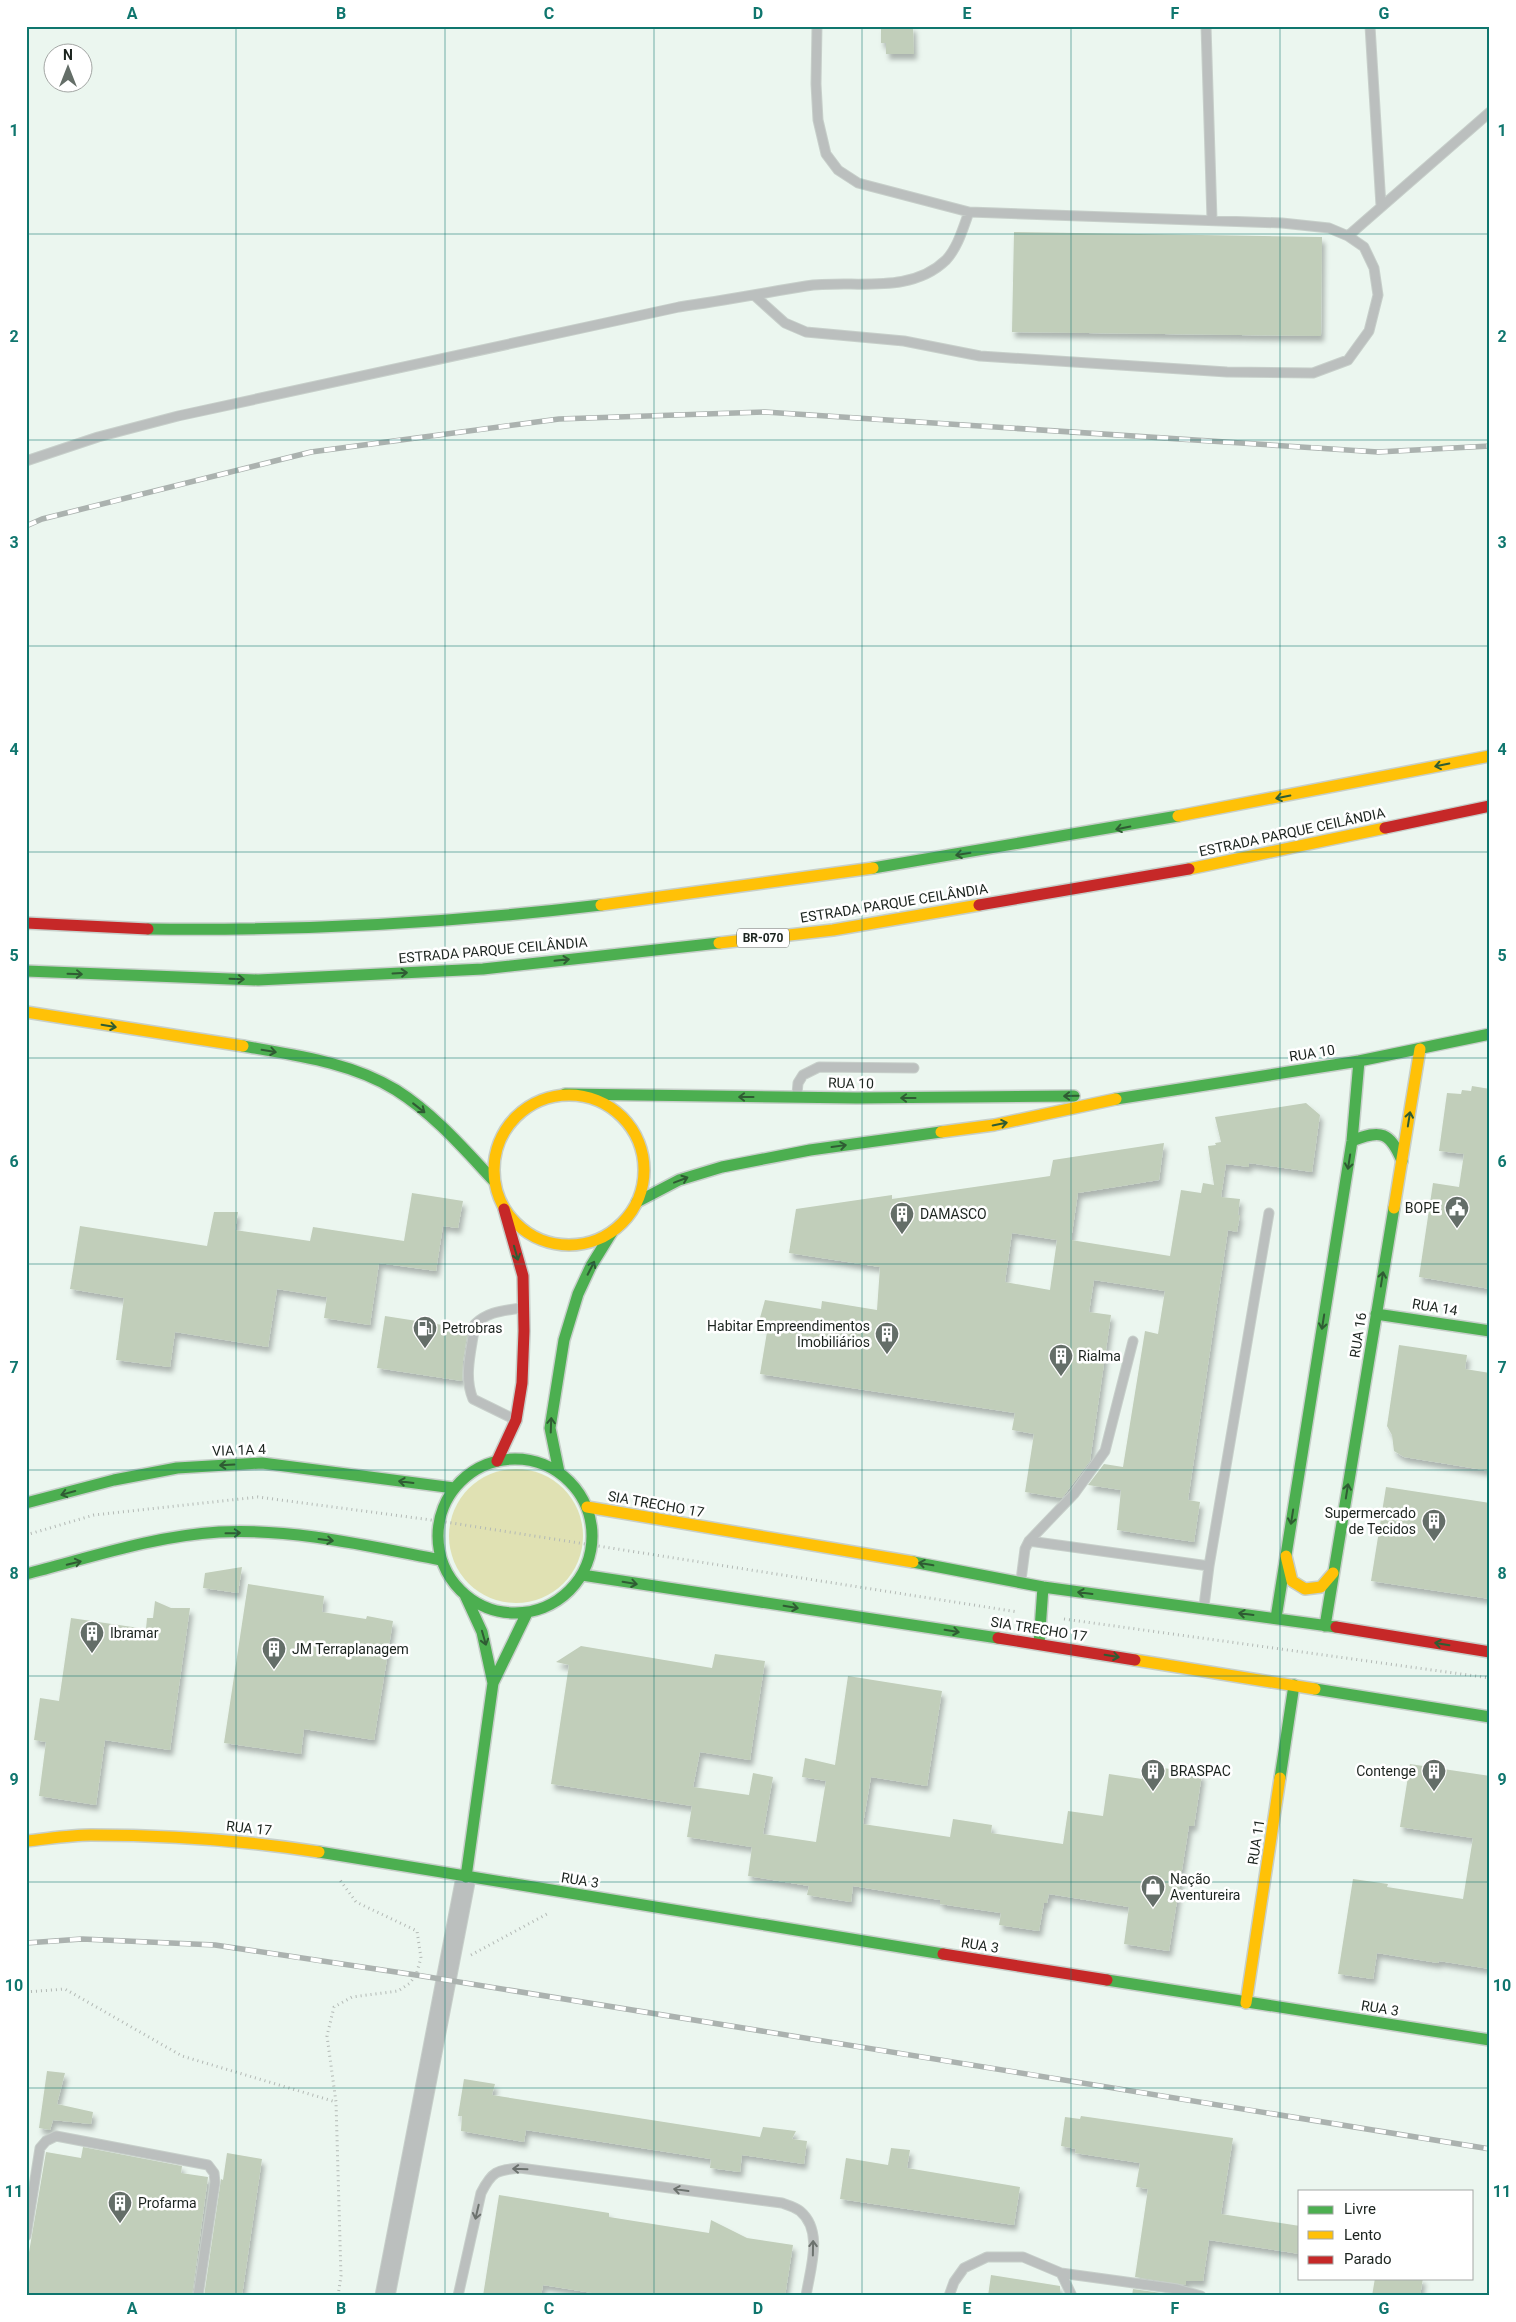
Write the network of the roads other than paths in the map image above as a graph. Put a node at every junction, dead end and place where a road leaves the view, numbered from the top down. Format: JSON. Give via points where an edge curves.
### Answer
{"nodes":[{"id":1,"x":817,"y":26,"type":"edge"},
{"id":2,"x":1206,"y":26,"type":"edge"},
{"id":3,"x":1370,"y":26,"type":"edge"},
{"id":4,"x":1490,"y":112,"type":"edge"},
{"id":5,"x":1381,"y":206,"type":"junction"},
{"id":6,"x":969,"y":212,"type":"junction"},
{"id":7,"x":1212,"y":220,"type":"junction"},
{"id":8,"x":1348,"y":236,"type":"junction"},
{"id":9,"x":754,"y":296,"type":"junction"},
{"id":10,"x":26,"y":461,"type":"edge"},
{"id":11,"x":1490,"y":756,"type":"edge"},
{"id":12,"x":1490,"y":806,"type":"edge"},
{"id":13,"x":26,"y":923,"type":"edge"},
{"id":14,"x":26,"y":971,"type":"edge"},
{"id":15,"x":26,"y":1012,"type":"edge"},
{"id":16,"x":1490,"y":1034,"type":"edge"},
{"id":17,"x":1420,"y":1049,"type":"junction"},
{"id":18,"x":1359,"y":1061,"type":"junction"},
{"id":19,"x":914,"y":1068,"type":"dead end"},
{"id":20,"x":566,"y":1094,"type":"junction"},
{"id":21,"x":1137,"y":1095,"type":"junction"},
{"id":22,"x":796,"y":1097,"type":"junction"},
{"id":23,"x":1352,"y":1141,"type":"junction"},
{"id":24,"x":1402,"y":1161,"type":"junction"},
{"id":25,"x":494,"y":1181,"type":"junction"},
{"id":26,"x":637,"y":1202,"type":"junction"},
{"id":27,"x":503,"y":1206,"type":"junction"},
{"id":28,"x":1269,"y":1213,"type":"dead end"},
{"id":29,"x":612,"y":1232,"type":"junction"},
{"id":30,"x":524,"y":1308,"type":"junction"},
{"id":31,"x":1376,"y":1314,"type":"junction"},
{"id":32,"x":1490,"y":1331,"type":"edge"},
{"id":33,"x":1133,"y":1341,"type":"dead end"},
{"id":34,"x":516,"y":1420,"type":"junction"},
{"id":35,"x":497,"y":1461,"type":"junction"},
{"id":36,"x":559,"y":1472,"type":"junction"},
{"id":37,"x":454,"y":1488,"type":"junction"},
{"id":38,"x":26,"y":1503,"type":"edge"},
{"id":39,"x":587,"y":1507,"type":"junction"},
{"id":40,"x":1029,"y":1541,"type":"junction"},
{"id":41,"x":1286,"y":1556,"type":"junction"},
{"id":42,"x":441,"y":1560,"type":"junction"},
{"id":43,"x":1209,"y":1566,"type":"junction"},
{"id":44,"x":1333,"y":1573,"type":"junction"},
{"id":45,"x":26,"y":1574,"type":"edge"},
{"id":46,"x":582,"y":1576,"type":"junction"},
{"id":47,"x":1021,"y":1583,"type":"junction"},
{"id":48,"x":1044,"y":1587,"type":"junction"},
{"id":49,"x":465,"y":1595,"type":"junction"},
{"id":50,"x":1204,"y":1608,"type":"junction"},
{"id":51,"x":527,"y":1613,"type":"junction"},
{"id":52,"x":1276,"y":1618,"type":"junction"},
{"id":53,"x":1324,"y":1626,"type":"junction"},
{"id":54,"x":1039,"y":1644,"type":"junction"},
{"id":55,"x":1490,"y":1652,"type":"edge"},
{"id":56,"x":493,"y":1684,"type":"junction"},
{"id":57,"x":1294,"y":1685,"type":"junction"},
{"id":58,"x":1490,"y":1717,"type":"edge"},
{"id":59,"x":26,"y":1841,"type":"edge"},
{"id":60,"x":466,"y":1877,"type":"junction"},
{"id":61,"x":1246,"y":2003,"type":"junction"},
{"id":62,"x":1490,"y":2040,"type":"edge"},
{"id":63,"x":26,"y":2236,"type":"edge"},
{"id":64,"x":1061,"y":2273,"type":"junction"},
{"id":65,"x":198,"y":2296,"type":"edge"},
{"id":66,"x":385,"y":2296,"type":"edge"},
{"id":67,"x":458,"y":2296,"type":"edge"},
{"id":68,"x":806,"y":2296,"type":"edge"},
{"id":69,"x":949,"y":2296,"type":"edge"},
{"id":70,"x":1072,"y":2296,"type":"edge"},
{"id":71,"x":1200,"y":2296,"type":"edge"}],
"edges":[{"from":1,"to":6,"type":"lane","via":[[818,120],[826,154],[838,170],[858,183]]},
{"from":2,"to":7,"type":"lane"},
{"from":3,"to":5,"type":"lane"},
{"from":4,"to":5,"type":"lane"},
{"from":5,"to":8,"type":"lane"},
{"from":6,"to":7,"type":"lane"},
{"from":6,"to":9,"type":"lane","via":[[956,245],[945,260],[926,273],[899,283],[808,286]]},
{"from":7,"to":8,"type":"lane","via":[[1329,228]]},
{"from":8,"to":9,"type":"lane","via":[[1364,247],[1374,268],[1378,295],[1369,331],[1348,360],[1313,373],[1227,372],[980,356],[904,341],[806,332],[785,323]]},
{"from":9,"to":10,"type":"lane","via":[[679,307],[187,414],[98,437]]},
{"from":11,"to":13,"type":"main road","one_way":true,"via":[[1114,829],[833,875],[671,897],[469,918],[245,931]]},
{"from":14,"to":12,"type":"main road","name":"ESTRADA PARQUE CEILÂNDIA","number":"BR-070","one_way":true,"via":[[258,980],[327,977],[483,969],[823,931],[1184,870]]},
{"from":15,"to":25,"type":"main road","one_way":true,"via":[[297,1055],[354,1070],[396,1090],[438,1122]]},
{"from":16,"to":17,"type":"main road","name":"RUA 10"},
{"from":17,"to":18,"type":"main road","name":"RUA 10"},
{"from":24,"to":17,"type":"main road","name":"RUA 16","one_way":true},
{"from":18,"to":21,"type":"main road","name":"RUA 10"},
{"from":18,"to":23,"type":"main road"},
{"from":19,"to":22,"type":"lane","via":[[819,1067],[803,1075],[798,1082]]},
{"from":22,"to":20,"type":"main road","name":"RUA 10","one_way":true},
{"from":20,"to":25,"type":"main road","via":[[541,1100],[520,1113],[504,1132],[495,1156]]},
{"from":20,"to":26,"type":"main road","via":[[591,1098],[614,1109],[632,1128],[642,1152],[644,1169]]},
{"from":21,"to":22,"type":"main road","name":"RUA 10","one_way":true},
{"from":26,"to":21,"type":"main road","name":"RUA 10","one_way":true,"via":[[679,1180],[722,1167],[810,1150],[994,1125]]},
{"from":23,"to":24,"type":"main road","via":[[1368,1134],[1383,1134],[1395,1143]]},
{"from":23,"to":41,"type":"main road","one_way":true},
{"from":31,"to":24,"type":"main road","name":"RUA 16","one_way":true},
{"from":25,"to":27,"type":"main road"},
{"from":26,"to":29,"type":"main road"},
{"from":27,"to":29,"type":"main road","via":[[519,1226],[540,1239],[564,1245],[589,1242]]},
{"from":27,"to":30,"type":"main road","one_way":true,"via":[[522,1276]]},
{"from":28,"to":43,"type":"lane"},
{"from":36,"to":29,"type":"main road","one_way":true,"via":[[550,1428],[564,1340],[578,1294]]},
{"from":30,"to":34,"type":"main road","via":[[522,1383]]},
{"from":30,"to":34,"type":"lane","via":[[495,1312],[475,1324],[468,1371],[468,1388],[473,1399]]},
{"from":31,"to":32,"type":"main road","name":"RUA 14"},
{"from":44,"to":31,"type":"main road","name":"RUA 16","one_way":true},
{"from":33,"to":40,"type":"lane","via":[[1105,1451],[1074,1494]]},
{"from":34,"to":35,"type":"main road"},
{"from":35,"to":36,"type":"main road","via":[[519,1459],[540,1463]]},
{"from":35,"to":37,"type":"main road","via":[[474,1471]]},
{"from":36,"to":39,"type":"main road","via":[[576,1488]]},
{"from":37,"to":38,"type":"main road","name":"VIA 1A 4","one_way":true,"via":[[262,1463],[177,1468],[114,1480]]},
{"from":37,"to":42,"type":"main road","via":[[444,1503],[439,1521],[437,1540]]},
{"from":39,"to":46,"type":"main road","via":[[592,1544]]},
{"from":47,"to":39,"type":"main road","name":"SIA TRECHO 17","one_way":true},
{"from":40,"to":43,"type":"lane"},
{"from":40,"to":47,"type":"lane"},
{"from":41,"to":44,"type":"main road","via":[[1292,1582],[1305,1589],[1321,1587]]},
{"from":41,"to":52,"type":"main road"},
{"from":45,"to":42,"type":"main road","one_way":true,"via":[[190,1535],[235,1532],[357,1544]]},
{"from":42,"to":49,"type":"main road","via":[[450,1579]]},
{"from":43,"to":50,"type":"lane"},
{"from":44,"to":53,"type":"main road","name":"RUA 16"},
{"from":46,"to":51,"type":"main road","via":[[568,1593],[548,1606]]},
{"from":46,"to":54,"type":"main road","name":"SIA TRECHO 17","one_way":true},
{"from":47,"to":48,"type":"main road","name":"SIA TRECHO 17"},
{"from":50,"to":48,"type":"main road","name":"SIA TRECHO 17","one_way":true},
{"from":48,"to":54,"type":"main road"},
{"from":49,"to":51,"type":"main road","via":[[490,1609]]},
{"from":49,"to":56,"type":"main road","one_way":true,"via":[[482,1632]]},
{"from":52,"to":50,"type":"main road","name":"SIA TRECHO 17","one_way":true},
{"from":51,"to":56,"type":"main road"},
{"from":52,"to":53,"type":"main road","name":"SIA TRECHO 17"},
{"from":55,"to":53,"type":"main road","name":"SIA TRECHO 17","one_way":true},
{"from":54,"to":57,"type":"main road","name":"SIA TRECHO 17","one_way":true},
{"from":56,"to":60,"type":"main road"},
{"from":57,"to":58,"type":"main road","name":"SIA TRECHO 17"},
{"from":57,"to":61,"type":"main road","name":"RUA 11"},
{"from":59,"to":60,"type":"main road","name":"RUA 17","via":[[88,1835],[261,1843]]},
{"from":60,"to":61,"type":"main road","name":"RUA 3"},
{"from":60,"to":66,"type":"street"},
{"from":61,"to":62,"type":"main road","name":"RUA 3"},
{"from":63,"to":65,"type":"lane","via":[[40,2148],[56,2136],[208,2165],[214,2173],[214,2182]]},
{"from":64,"to":69,"type":"lane","via":[[1023,2257],[987,2257],[964,2268]]},
{"from":64,"to":70,"type":"lane"},
{"from":64,"to":71,"type":"lane","via":[[1177,2289]]},
{"from":68,"to":67,"type":"lane","one_way":true,"via":[[814,2249],[812,2227],[798,2210],[782,2203],[520,2168],[498,2170],[488,2179],[481,2193]]}]}
